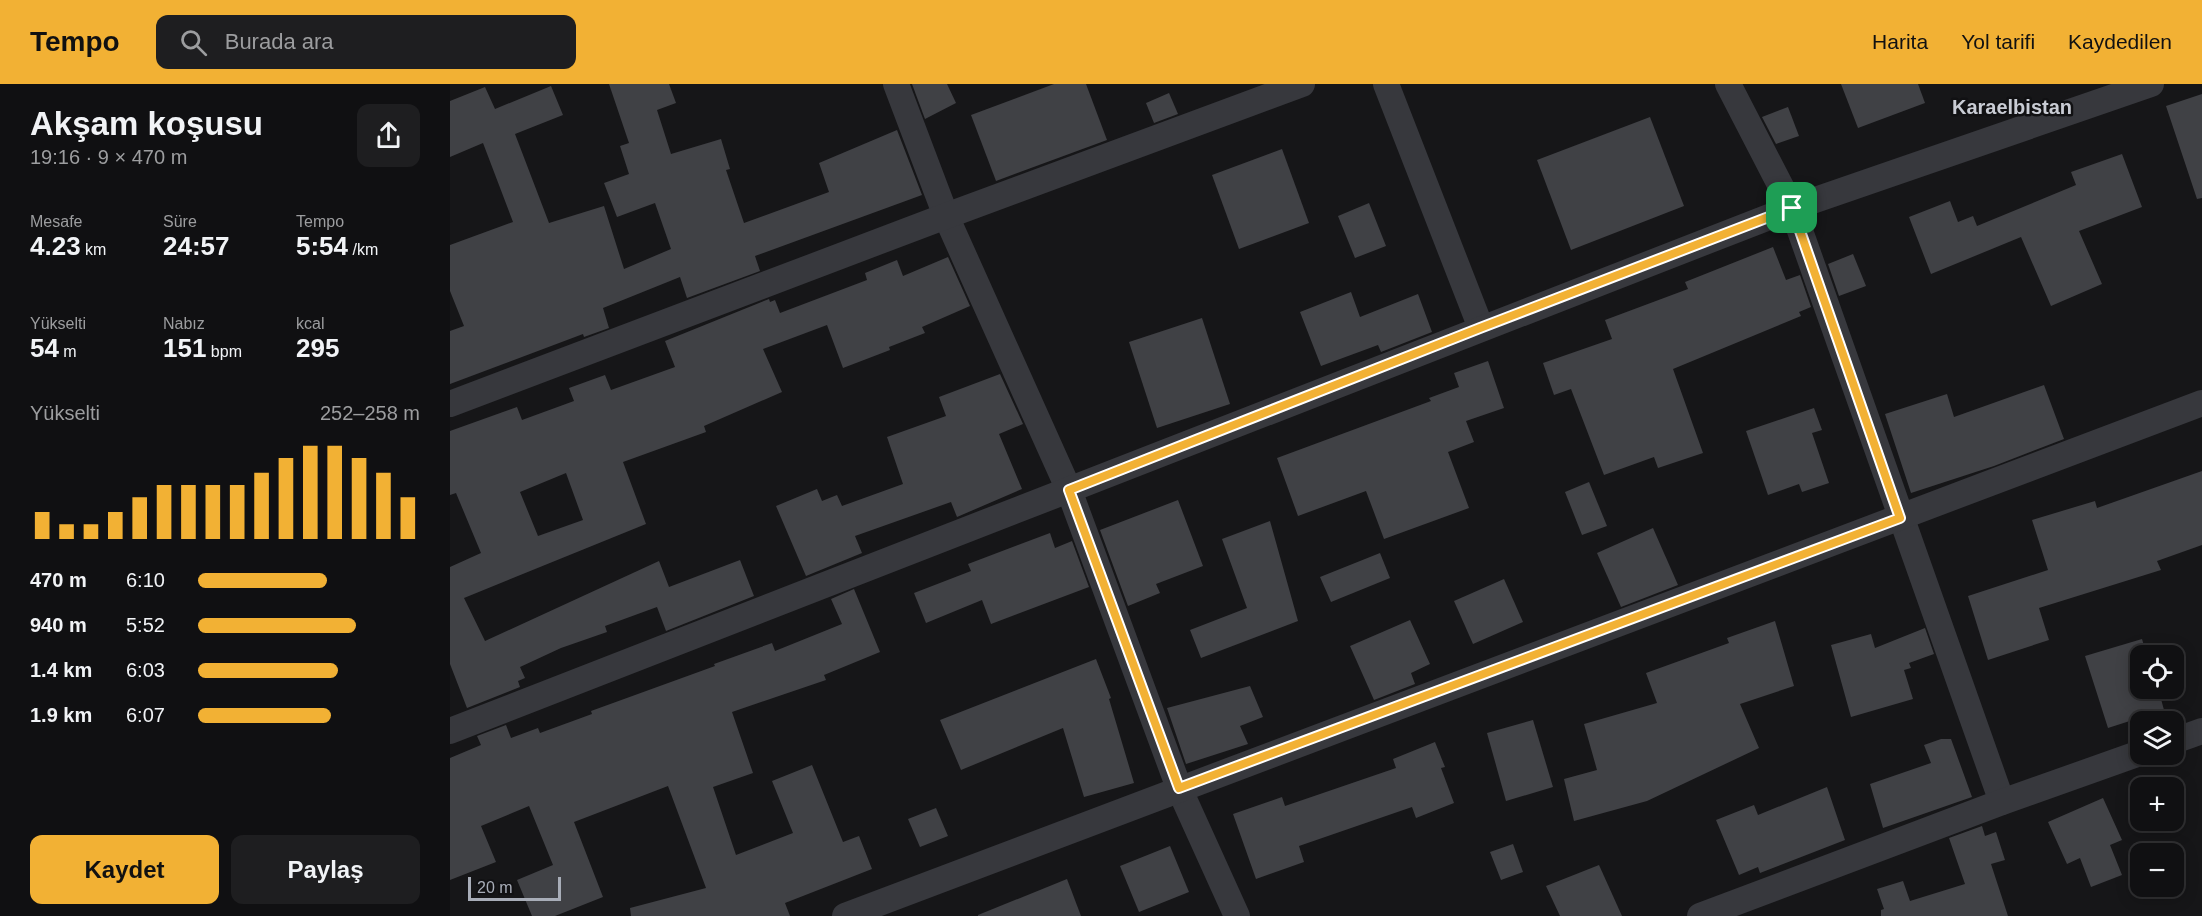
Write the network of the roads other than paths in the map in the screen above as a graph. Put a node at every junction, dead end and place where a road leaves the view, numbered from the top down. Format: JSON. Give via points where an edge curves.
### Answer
{"nodes":[{"id":1,"x":896,"y":84,"type":"edge"},
{"id":2,"x":1302,"y":84,"type":"edge"},
{"id":3,"x":1386,"y":84,"type":"edge"},
{"id":4,"x":1728,"y":84,"type":"edge"},
{"id":5,"x":2151,"y":84,"type":"edge"},
{"id":6,"x":1792,"y":208,"type":"junction"},
{"id":7,"x":946,"y":216,"type":"junction"},
{"id":8,"x":1480,"y":328,"type":"junction"},
{"id":9,"x":2202,"y":403,"type":"edge"},
{"id":10,"x":450,"y":404,"type":"edge"},
{"id":11,"x":1069,"y":490,"type":"junction"},
{"id":12,"x":1900,"y":518,"type":"junction"},
{"id":13,"x":450,"y":731,"type":"edge"},
{"id":14,"x":2202,"y":731,"type":"edge"},
{"id":15,"x":2184,"y":737,"type":"edge"},
{"id":16,"x":2130,"y":757,"type":"edge"},
{"id":17,"x":1179,"y":788,"type":"junction"},
{"id":18,"x":2002,"y":802,"type":"junction"},
{"id":19,"x":845,"y":916,"type":"edge"},
{"id":20,"x":1237,"y":916,"type":"edge"},
{"id":21,"x":1700,"y":916,"type":"edge"}],
"edges":[{"from":1,"to":7,"type":"street"},
{"from":2,"to":7,"type":"street"},
{"from":3,"to":8,"type":"street"},
{"from":4,"to":6,"type":"street"},
{"from":5,"to":6,"type":"street"},
{"from":6,"to":8,"type":"street"},
{"from":6,"to":12,"type":"street"},
{"from":7,"to":10,"type":"street"},
{"from":7,"to":11,"type":"street"},
{"from":8,"to":11,"type":"street"},
{"from":9,"to":12,"type":"street"},
{"from":11,"to":13,"type":"street"},
{"from":11,"to":17,"type":"street"},
{"from":12,"to":17,"type":"street"},
{"from":12,"to":18,"type":"street"},
{"from":14,"to":15,"type":"street"},
{"from":16,"to":18,"type":"street"},
{"from":17,"to":19,"type":"street"},
{"from":17,"to":20,"type":"street"},
{"from":18,"to":21,"type":"street"}]}
